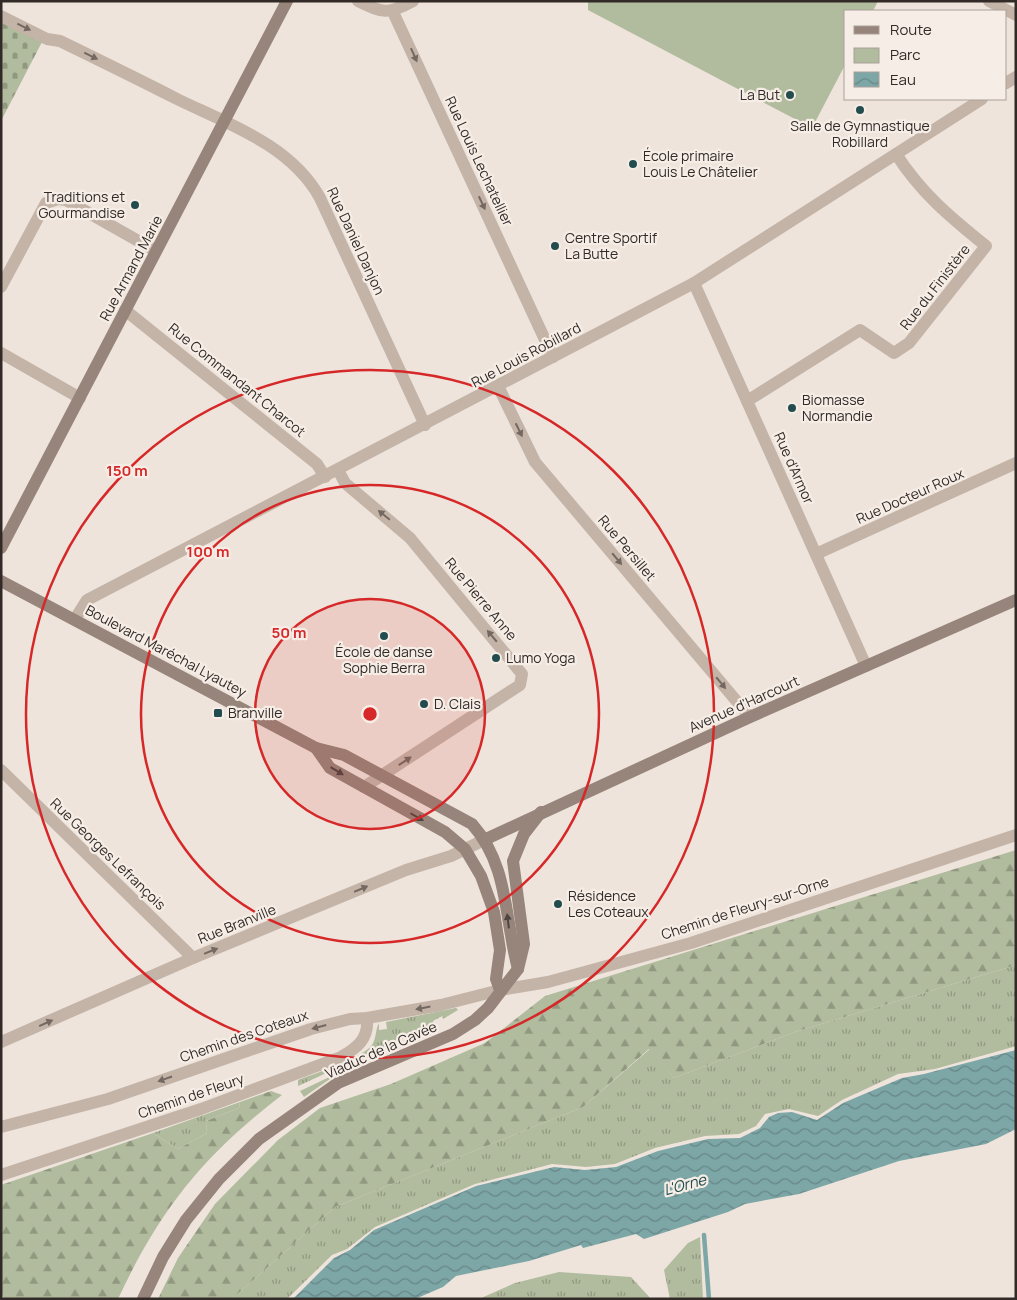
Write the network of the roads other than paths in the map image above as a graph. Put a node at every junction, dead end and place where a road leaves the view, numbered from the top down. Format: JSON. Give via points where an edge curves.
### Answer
{"nodes":[{"id":1,"x":287,"y":1,"type":"edge"},
{"id":2,"x":358,"y":1,"type":"edge"},
{"id":3,"x":413,"y":1,"type":"edge"},
{"id":4,"x":989,"y":1,"type":"edge"},
{"id":5,"x":1006,"y":10,"type":"edge"},
{"id":6,"x":393,"y":12,"type":"junction"},
{"id":7,"x":1,"y":16,"type":"edge"},
{"id":8,"x":980,"y":100,"type":"edge"},
{"id":9,"x":224,"y":121,"type":"junction"},
{"id":10,"x":896,"y":154,"type":"junction"},
{"id":11,"x":156,"y":251,"type":"junction"},
{"id":12,"x":694,"y":283,"type":"junction"},
{"id":13,"x":1,"y":287,"type":"edge"},
{"id":14,"x":125,"y":310,"type":"junction"},
{"id":15,"x":1,"y":353,"type":"edge"},
{"id":16,"x":553,"y":358,"type":"junction"},
{"id":17,"x":498,"y":386,"type":"junction"},
{"id":18,"x":80,"y":398,"type":"junction"},
{"id":19,"x":747,"y":401,"type":"junction"},
{"id":20,"x":425,"y":425,"type":"junction"},
{"id":21,"x":1016,"y":463,"type":"edge"},
{"id":22,"x":338,"y":470,"type":"junction"},
{"id":23,"x":325,"y":477,"type":"junction"},
{"id":24,"x":1,"y":548,"type":"edge"},
{"id":25,"x":816,"y":554,"type":"junction"},
{"id":26,"x":1,"y":581,"type":"edge"},
{"id":27,"x":1016,"y":600,"type":"edge"},
{"id":28,"x":76,"y":619,"type":"junction"},
{"id":29,"x":866,"y":666,"type":"junction"},
{"id":30,"x":750,"y":717,"type":"junction"},
{"id":31,"x":316,"y":748,"type":"junction"},
{"id":32,"x":1,"y":770,"type":"edge"},
{"id":33,"x":382,"y":776,"type":"junction"},
{"id":34,"x":364,"y":787,"type":"junction"},
{"id":35,"x":540,"y":812,"type":"junction"},
{"id":36,"x":1016,"y":835,"type":"edge"},
{"id":37,"x":486,"y":839,"type":"junction"},
{"id":38,"x":465,"y":849,"type":"junction"},
{"id":39,"x":193,"y":958,"type":"junction"},
{"id":40,"x":518,"y":968,"type":"junction"},
{"id":41,"x":500,"y":990,"type":"junction"},
{"id":42,"x":367,"y":1018,"type":"junction"},
{"id":43,"x":1,"y":1042,"type":"edge"},
{"id":44,"x":1,"y":1127,"type":"edge"},
{"id":45,"x":1,"y":1175,"type":"edge"},
{"id":46,"x":143,"y":1299,"type":"edge"}],
"edges":[{"from":1,"to":9,"type":"main road","name":"Rue Armand Marie"},
{"from":2,"to":6,"type":"street","via":[[379,11]]},
{"from":3,"to":6,"type":"street"},
{"from":4,"to":5,"type":"street"},
{"from":6,"to":16,"type":"street","name":"Rue Louis Lechatellier","one_way":true},
{"from":7,"to":9,"type":"street","name":"Rue Daniel Danjon","one_way":true,"via":[[47,39],[60,41]]},
{"from":8,"to":10,"type":"street","name":"Rue Louis Robillard"},
{"from":9,"to":11,"type":"main road","name":"Rue Armand Marie"},
{"from":9,"to":20,"type":"street","name":"Rue Daniel Danjon","via":[[279,153],[312,184]]},
{"from":10,"to":12,"type":"street","name":"Rue Louis Robillard"},
{"from":10,"to":19,"type":"street","name":"Rue du Finistère","via":[[929,198],[986,246],[910,343],[894,353],[860,330]]},
{"from":11,"to":13,"type":"street","via":[[66,200],[51,200],[46,203]]},
{"from":11,"to":14,"type":"main road","name":"Rue Armand Marie"},
{"from":12,"to":16,"type":"street","name":"Rue Louis Robillard"},
{"from":12,"to":19,"type":"street","name":"Rue d'Armor"},
{"from":14,"to":18,"type":"main road","name":"Rue Armand Marie"},
{"from":14,"to":23,"type":"street","name":"Rue Commandant Charcot","via":[[317,464]]},
{"from":15,"to":18,"type":"street"},
{"from":16,"to":17,"type":"street","name":"Rue Louis Robillard"},
{"from":17,"to":20,"type":"street","name":"Rue Louis Robillard"},
{"from":17,"to":30,"type":"street","name":"Rue Persillet","one_way":true,"via":[[535,462]]},
{"from":18,"to":24,"type":"main road","name":"Rue Armand Marie"},
{"from":19,"to":25,"type":"street","name":"Rue d'Armor"},
{"from":20,"to":22,"type":"street","name":"Rue Louis Robillard"},
{"from":21,"to":25,"type":"street","name":"Rue Docteur Roux"},
{"from":22,"to":23,"type":"street","name":"Rue Louis Robillard"},
{"from":33,"to":22,"type":"street","name":"Rue Pierre Anne","one_way":true,"via":[[520,685],[522,674],[410,538],[345,482]]},
{"from":23,"to":28,"type":"street","name":"Rue Louis Robillard","via":[[88,600]]},
{"from":25,"to":29,"type":"street","name":"Rue d'Armor"},
{"from":26,"to":28,"type":"main road","name":"Boulevard Maréchal Lyautey"},
{"from":27,"to":29,"type":"main road","name":"Avenue d'Harcourt"},
{"from":28,"to":31,"type":"main road","name":"Boulevard Maréchal Lyautey"},
{"from":29,"to":30,"type":"main road","name":"Avenue d'Harcourt"},
{"from":30,"to":35,"type":"main road","name":"Avenue d'Harcourt"},
{"from":31,"to":33,"type":"main road","name":"Boulevard Maréchal Lyautey","via":[[344,755]]},
{"from":31,"to":34,"type":"main road","name":"Boulevard Maréchal Lyautey","one_way":true,"via":[[330,768]]},
{"from":32,"to":39,"type":"street","name":"Rue Georges Lefrançois"},
{"from":33,"to":34,"type":"street","name":"Rue Pierre Anne"},
{"from":33,"to":37,"type":"main road","name":"Boulevard Maréchal Lyautey","via":[[472,824]]},
{"from":34,"to":38,"type":"main road","name":"Boulevard Maréchal Lyautey","one_way":true,"via":[[445,832]]},
{"from":35,"to":37,"type":"main road","name":"Avenue d'Harcourt"},
{"from":35,"to":40,"type":"main road","via":[[524,834],[514,858],[513,872],[524,944]]},
{"from":36,"to":41,"type":"street","name":"Chemin de Fleury-sur-Orne","via":[[691,942],[548,982]]},
{"from":37,"to":38,"type":"street","name":"Rue Branville"},
{"from":40,"to":37,"type":"main road","one_way":true,"via":[[500,876]]},
{"from":39,"to":38,"type":"street","name":"Rue Branville","one_way":true},
{"from":38,"to":41,"type":"main road","name":"Boulevard Maréchal Lyautey","via":[[481,876],[494,912],[500,950],[496,979]]},
{"from":43,"to":39,"type":"street","name":"Rue Branville","one_way":true},
{"from":40,"to":41,"type":"main road","name":"Viaduc de la Cavée"},
{"from":41,"to":42,"type":"street","name":"Chemin des Coteaux","one_way":true,"via":[[441,1005]]},
{"from":41,"to":46,"type":"main road","name":"Viaduc de la Cavée","via":[[488,1008],[460,1030],[338,1083],[259,1139],[219,1179],[186,1220],[163,1257]]},
{"from":42,"to":44,"type":"street","name":"Chemin des Coteaux","one_way":true,"via":[[350,1018],[311,1029],[108,1099]]},
{"from":42,"to":45,"type":"street","name":"Chemin de Fleury","via":[[363,1041],[341,1057],[201,1109]]}]}
